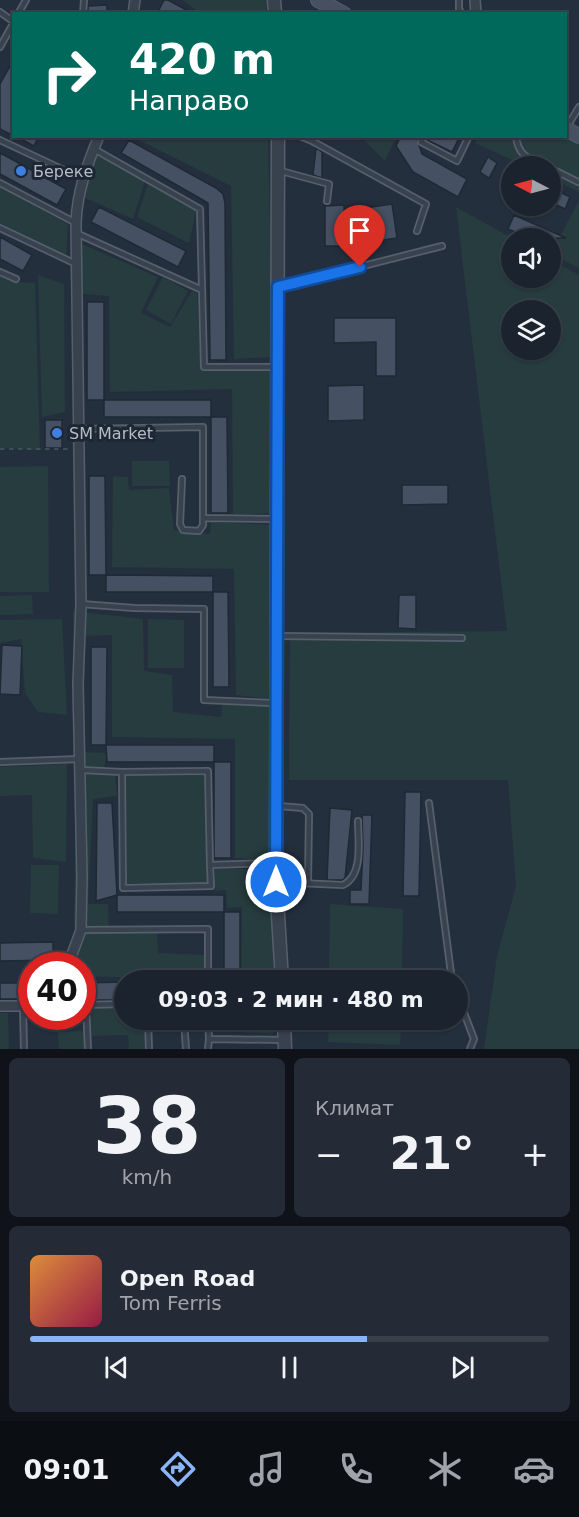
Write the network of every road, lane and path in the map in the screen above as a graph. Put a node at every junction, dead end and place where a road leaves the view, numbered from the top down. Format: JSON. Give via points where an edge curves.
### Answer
{"nodes":[{"id":1,"x":318,"y":0,"type":"edge"},
{"id":2,"x":340,"y":12,"type":"edge"},
{"id":3,"x":12,"y":26,"type":"edge"},
{"id":4,"x":0,"y":47,"type":"edge"},
{"id":5,"x":579,"y":106,"type":"edge"},
{"id":6,"x":567,"y":127,"type":"edge"},
{"id":7,"x":98,"y":138,"type":"edge"},
{"id":8,"x":278,"y":138,"type":"edge"},
{"id":9,"x":305,"y":138,"type":"edge"},
{"id":10,"x":422,"y":138,"type":"edge"},
{"id":11,"x":468,"y":138,"type":"edge"},
{"id":12,"x":516,"y":138,"type":"edge"},
{"id":13,"x":0,"y":140,"type":"edge"},
{"id":14,"x":94,"y":149,"type":"junction"},
{"id":15,"x":524,"y":156,"type":"edge"},
{"id":16,"x":278,"y":171,"type":"junction"},
{"id":17,"x":561,"y":173,"type":"edge"},
{"id":18,"x":83,"y":179,"type":"junction"},
{"id":19,"x":578,"y":182,"type":"edge"},
{"id":20,"x":0,"y":183,"type":"edge"},
{"id":21,"x":327,"y":201,"type":"dead end"},
{"id":22,"x":76,"y":223,"type":"junction"},
{"id":23,"x":0,"y":228,"type":"edge"},
{"id":24,"x":417,"y":231,"type":"dead end"},
{"id":25,"x":76,"y":233,"type":"junction"},
{"id":26,"x":442,"y":246,"type":"dead end"},
{"id":27,"x":78,"y":265,"type":"junction"},
{"id":28,"x":0,"y":272,"type":"edge"},
{"id":29,"x":16,"y":279,"type":"dead end"},
{"id":30,"x":278,"y":287,"type":"junction"},
{"id":31,"x":202,"y":290,"type":"junction"},
{"id":32,"x":278,"y":367,"type":"junction"},
{"id":33,"x":79,"y":429,"type":"junction"},
{"id":34,"x":0,"y":448,"type":"edge"},
{"id":35,"x":79,"y":449,"type":"junction"},
{"id":36,"x":182,"y":479,"type":"dead end"},
{"id":37,"x":203,"y":518,"type":"junction"},
{"id":38,"x":277,"y":519,"type":"junction"},
{"id":39,"x":81,"y":604,"type":"junction"},
{"id":40,"x":277,"y":636,"type":"junction"},
{"id":41,"x":462,"y":638,"type":"dead end"},
{"id":42,"x":277,"y":703,"type":"junction"},
{"id":43,"x":80,"y":759,"type":"junction"},
{"id":44,"x":0,"y":762,"type":"edge"},
{"id":45,"x":81,"y":770,"type":"junction"},
{"id":46,"x":122,"y":772,"type":"junction"},
{"id":47,"x":429,"y":803,"type":"dead end"},
{"id":48,"x":276,"y":806,"type":"junction"},
{"id":49,"x":358,"y":821,"type":"dead end"},
{"id":50,"x":276,"y":863,"type":"junction"},
{"id":51,"x":210,"y":865,"type":"junction"},
{"id":52,"x":276,"y":882,"type":"junction"},
{"id":53,"x":308,"y":883,"type":"junction"},
{"id":54,"x":81,"y":930,"type":"junction"},
{"id":55,"x":73,"y":952,"type":"edge"},
{"id":56,"x":208,"y":970,"type":"edge"},
{"id":57,"x":281,"y":970,"type":"edge"},
{"id":58,"x":451,"y":970,"type":"edge"},
{"id":59,"x":114,"y":1004,"type":"edge"},
{"id":60,"x":96,"y":1005,"type":"edge"},
{"id":61,"x":0,"y":1006,"type":"edge"},
{"id":62,"x":18,"y":1006,"type":"edge"},
{"id":63,"x":468,"y":1023,"type":"edge"},
{"id":64,"x":25,"y":1030,"type":"edge"},
{"id":65,"x":86,"y":1030,"type":"edge"},
{"id":66,"x":148,"y":1030,"type":"edge"},
{"id":67,"x":185,"y":1030,"type":"edge"},
{"id":68,"x":208,"y":1030,"type":"edge"},
{"id":69,"x":208,"y":1039,"type":"junction"},
{"id":70,"x":285,"y":1044,"type":"edge"},
{"id":71,"x":24,"y":1049,"type":"edge"},
{"id":72,"x":88,"y":1049,"type":"edge"},
{"id":73,"x":149,"y":1049,"type":"edge"},
{"id":74,"x":186,"y":1049,"type":"edge"},
{"id":75,"x":208,"y":1049,"type":"edge"},
{"id":76,"x":470,"y":1049,"type":"edge"}],
"edges":[{"from":1,"to":2,"type":"main road"},
{"from":3,"to":4,"type":"lane"},
{"from":5,"to":6,"type":"lane"},
{"from":7,"to":14,"type":"street"},
{"from":8,"to":16,"type":"street"},
{"from":9,"to":24,"type":"lane","via":[[426,204]]},
{"from":10,"to":11,"type":"lane","via":[[421,142],[457,161]]},
{"from":12,"to":15,"type":"lane","via":[[517,148]]},
{"from":13,"to":18,"type":"lane"},
{"from":14,"to":18,"type":"street"},
{"from":14,"to":31,"type":"lane","via":[[200,209]]},
{"from":16,"to":21,"type":"lane","via":[[329,184]]},
{"from":16,"to":30,"type":"street"},
{"from":17,"to":19,"type":"lane"},
{"from":18,"to":22,"type":"street"},
{"from":20,"to":22,"type":"lane"},
{"from":22,"to":25,"type":"street"},
{"from":23,"to":27,"type":"lane"},
{"from":25,"to":27,"type":"street"},
{"from":25,"to":31,"type":"lane"},
{"from":26,"to":30,"type":"lane"},
{"from":27,"to":33,"type":"street"},
{"from":28,"to":29,"type":"lane"},
{"from":30,"to":32,"type":"street"},
{"from":31,"to":32,"type":"lane","via":[[204,367]]},
{"from":32,"to":38,"type":"street"},
{"from":33,"to":35,"type":"street"},
{"from":33,"to":37,"type":"lane","via":[[203,427]]},
{"from":34,"to":35,"type":"path"},
{"from":35,"to":39,"type":"street"},
{"from":36,"to":37,"type":"lane","via":[[180,524],[186,531],[199,531]]},
{"from":37,"to":38,"type":"lane"},
{"from":38,"to":40,"type":"street"},
{"from":39,"to":42,"type":"lane","via":[[204,609],[204,700]]},
{"from":39,"to":43,"type":"street"},
{"from":40,"to":41,"type":"lane"},
{"from":40,"to":42,"type":"street"},
{"from":42,"to":48,"type":"street"},
{"from":43,"to":44,"type":"lane"},
{"from":43,"to":45,"type":"street"},
{"from":45,"to":46,"type":"lane"},
{"from":45,"to":54,"type":"street"},
{"from":46,"to":51,"type":"lane","via":[[208,771]]},
{"from":46,"to":51,"type":"lane","via":[[123,888],[211,886]]},
{"from":47,"to":58,"type":"lane"},
{"from":48,"to":50,"type":"street"},
{"from":48,"to":53,"type":"lane","via":[[303,808],[309,814]]},
{"from":49,"to":53,"type":"lane","via":[[357,870],[352,879],[343,885]]},
{"from":50,"to":51,"type":"lane"},
{"from":50,"to":52,"type":"street"},
{"from":52,"to":53,"type":"lane"},
{"from":52,"to":57,"type":"street"},
{"from":54,"to":55,"type":"street"},
{"from":54,"to":56,"type":"lane","via":[[208,929]]},
{"from":59,"to":60,"type":"lane"},
{"from":61,"to":62,"type":"street"},
{"from":63,"to":76,"type":"lane","via":[[474,1039]]},
{"from":64,"to":71,"type":"lane"},
{"from":65,"to":72,"type":"lane"},
{"from":66,"to":73,"type":"lane"},
{"from":67,"to":74,"type":"lane"},
{"from":68,"to":69,"type":"lane"},
{"from":69,"to":70,"type":"lane"},
{"from":69,"to":75,"type":"lane"}]}
